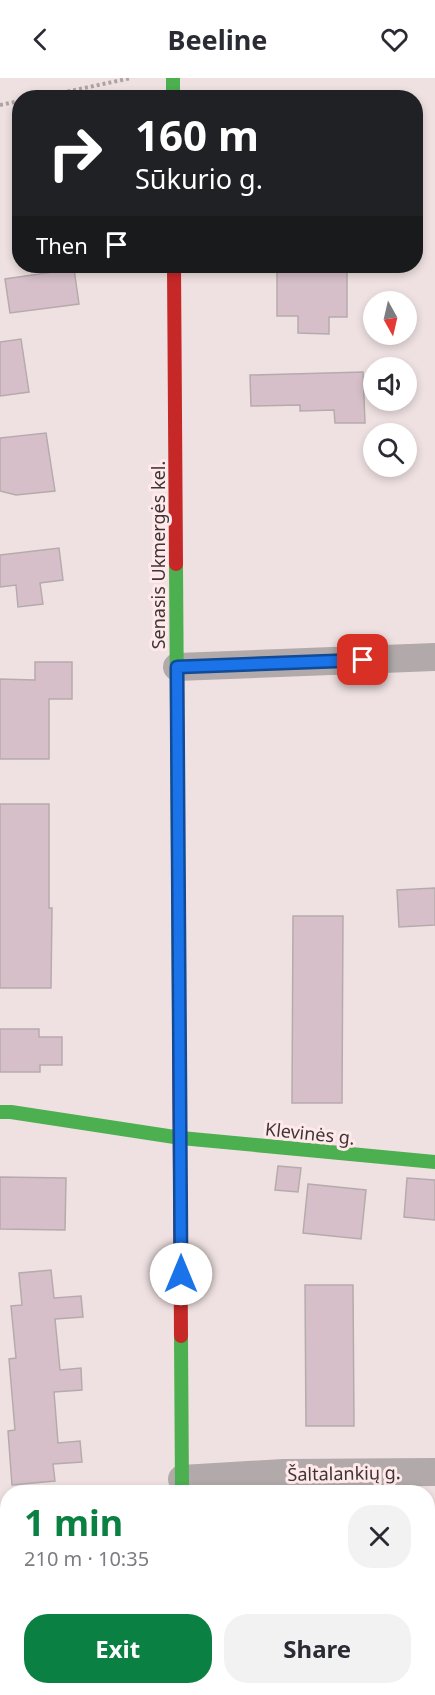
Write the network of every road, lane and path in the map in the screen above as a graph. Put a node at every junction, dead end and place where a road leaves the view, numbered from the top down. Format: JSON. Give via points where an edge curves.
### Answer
{"nodes":[{"id":1,"x":131,"y":78,"type":"edge"},
{"id":2,"x":75,"y":90,"type":"edge"},
{"id":3,"x":174,"y":273,"type":"edge"},
{"id":4,"x":435,"y":657,"type":"edge"},
{"id":5,"x":177,"y":667,"type":"junction"},
{"id":6,"x":0,"y":1112,"type":"edge"},
{"id":7,"x":181,"y":1138,"type":"junction"},
{"id":8,"x":435,"y":1162,"type":"edge"},
{"id":9,"x":435,"y":1472,"type":"edge"},
{"id":10,"x":182,"y":1485,"type":"edge"},
{"id":11,"x":190,"y":1485,"type":"edge"}],
"edges":[{"from":1,"to":2,"type":"path"},
{"from":3,"to":5,"type":"main road","name":"Senasis Ukmergės kel."},
{"from":4,"to":5,"type":"street"},
{"from":5,"to":7,"type":"main road","name":"Senasis Ukmergės kel."},
{"from":6,"to":7,"type":"main road","name":"Klevinės g."},
{"from":7,"to":8,"type":"main road","name":"Klevinės g."},
{"from":7,"to":10,"type":"main road","name":"Senasis Ukmergės kel."},
{"from":9,"to":11,"type":"street","name":"Šaltalankių g.","via":[[283,1473]]}]}
